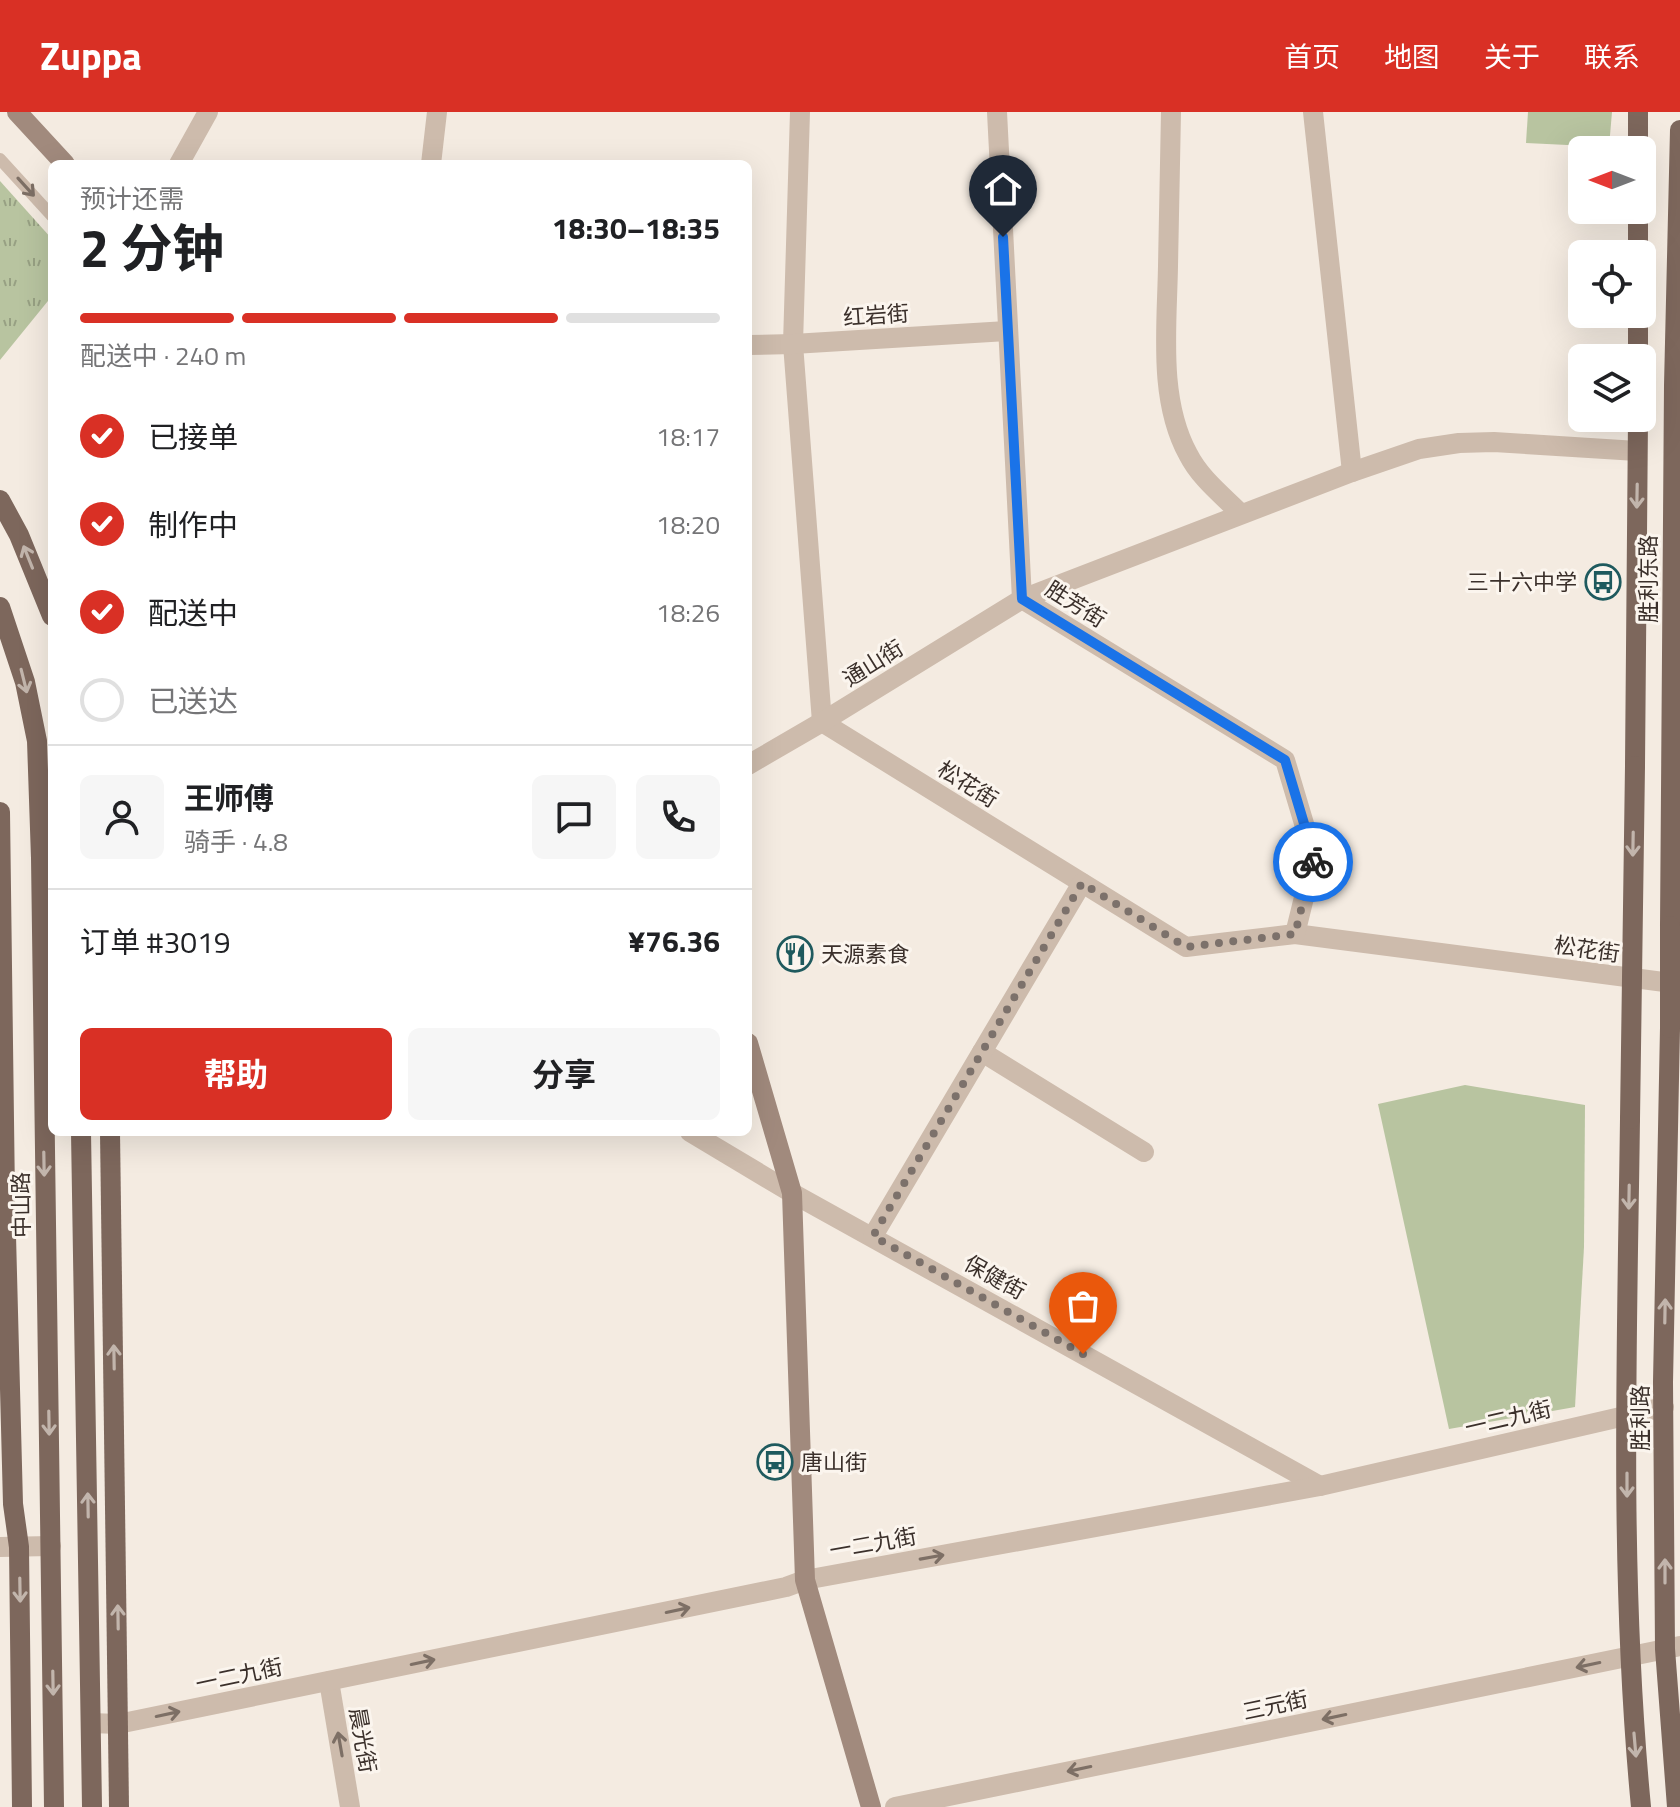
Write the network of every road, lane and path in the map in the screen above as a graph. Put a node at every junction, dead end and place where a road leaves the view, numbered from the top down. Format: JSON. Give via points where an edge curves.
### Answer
{"nodes":[{"id":1,"x":17,"y":112,"type":"edge"},
{"id":2,"x":208,"y":112,"type":"edge"},
{"id":3,"x":437,"y":112,"type":"edge"},
{"id":4,"x":800,"y":112,"type":"edge"},
{"id":5,"x":997,"y":112,"type":"edge"},
{"id":6,"x":1171,"y":112,"type":"edge"},
{"id":7,"x":1313,"y":112,"type":"edge"},
{"id":8,"x":1638,"y":112,"type":"edge"},
{"id":9,"x":1680,"y":130,"type":"edge"},
{"id":10,"x":1638,"y":136,"type":"edge"},
{"id":11,"x":0,"y":159,"type":"edge"},
{"id":12,"x":61,"y":160,"type":"edge"},
{"id":13,"x":181,"y":160,"type":"edge"},
{"id":14,"x":431,"y":160,"type":"edge"},
{"id":15,"x":48,"y":212,"type":"edge"},
{"id":16,"x":1007,"y":331,"type":"junction"},
{"id":17,"x":793,"y":344,"type":"junction"},
{"id":18,"x":752,"y":345,"type":"edge"},
{"id":19,"x":1638,"y":432,"type":"edge"},
{"id":20,"x":1637,"y":451,"type":"junction"},
{"id":21,"x":1352,"y":472,"type":"junction"},
{"id":22,"x":0,"y":500,"type":"edge"},
{"id":23,"x":1241,"y":514,"type":"junction"},
{"id":24,"x":1022,"y":599,"type":"junction"},
{"id":25,"x":48,"y":606,"type":"edge"},
{"id":26,"x":0,"y":607,"type":"edge"},
{"id":27,"x":822,"y":722,"type":"junction"},
{"id":28,"x":752,"y":763,"type":"edge"},
{"id":29,"x":0,"y":812,"type":"edge"},
{"id":30,"x":1082,"y":883,"type":"junction"},
{"id":31,"x":1,"y":931,"type":"edge"},
{"id":32,"x":1295,"y":934,"type":"junction"},
{"id":33,"x":1680,"y":984,"type":"edge"},
{"id":34,"x":1670,"y":1028,"type":"joint"},
{"id":35,"x":982,"y":1052,"type":"junction"},
{"id":36,"x":752,"y":1057,"type":"edge"},
{"id":37,"x":81,"y":1136,"type":"edge"},
{"id":38,"x":110,"y":1136,"type":"edge"},
{"id":39,"x":697,"y":1136,"type":"edge"},
{"id":40,"x":1144,"y":1152,"type":"dead end"},
{"id":41,"x":792,"y":1193,"type":"junction"},
{"id":42,"x":873,"y":1236,"type":"junction"},
{"id":43,"x":4,"y":1254,"type":"edge"},
{"id":44,"x":1664,"y":1407,"type":"junction"},
{"id":45,"x":1626,"y":1416,"type":"junction"},
{"id":46,"x":1320,"y":1486,"type":"junction"},
{"id":47,"x":51,"y":1546,"type":"junction"},
{"id":48,"x":10,"y":1547,"type":"edge"},
{"id":49,"x":805,"y":1580,"type":"junction"},
{"id":50,"x":1672,"y":1648,"type":"edge"},
{"id":51,"x":1629,"y":1657,"type":"junction"},
{"id":52,"x":329,"y":1681,"type":"junction"},
{"id":53,"x":91,"y":1723,"type":"junction"},
{"id":54,"x":118,"y":1724,"type":"junction"},
{"id":55,"x":22,"y":1807,"type":"edge"},
{"id":56,"x":54,"y":1807,"type":"edge"},
{"id":57,"x":92,"y":1807,"type":"edge"},
{"id":58,"x":119,"y":1807,"type":"edge"},
{"id":59,"x":350,"y":1807,"type":"edge"},
{"id":60,"x":871,"y":1807,"type":"edge"},
{"id":61,"x":895,"y":1807,"type":"edge"},
{"id":62,"x":1641,"y":1807,"type":"edge"},
{"id":63,"x":1677,"y":1807,"type":"edge"}],
"edges":[{"from":1,"to":12,"type":"main road"},
{"from":2,"to":13,"type":"street"},
{"from":3,"to":14,"type":"street"},
{"from":4,"to":17,"type":"street"},
{"from":5,"to":16,"type":"street","name":"胜芳街"},
{"from":6,"to":23,"type":"street","via":[[1169,400],[1200,473]]},
{"from":7,"to":21,"type":"street"},
{"from":8,"to":10,"type":"main road"},
{"from":9,"to":34,"type":"main road","name":"胜利东路","bridge":true},
{"from":11,"to":15,"type":"lane","one_way":true},
{"from":16,"to":17,"type":"street","name":"红岩街"},
{"from":16,"to":24,"type":"street","name":"胜芳街"},
{"from":17,"to":18,"type":"street","name":"红岩街"},
{"from":17,"to":27,"type":"street"},
{"from":19,"to":20,"type":"main road","name":"胜利路"},
{"from":20,"to":21,"type":"street","name":"通山街","via":[[1459,443],[1419,449]]},
{"from":20,"to":45,"type":"main road","name":"胜利路","one_way":true,"bridge":true},
{"from":21,"to":23,"type":"street","name":"通山街"},
{"from":25,"to":22,"type":"main road","one_way":true},
{"from":23,"to":24,"type":"street","name":"通山街"},
{"from":24,"to":27,"type":"street","name":"通山街"},
{"from":24,"to":32,"type":"street","name":"胜芳街","via":[[1285,760],[1314,857]]},
{"from":26,"to":47,"type":"main road","name":"中山路","one_way":true,"via":[[25,682],[37,741]]},
{"from":27,"to":28,"type":"street","name":"通山街"},
{"from":27,"to":30,"type":"street","name":"松花街"},
{"from":29,"to":31,"type":"main road"},
{"from":30,"to":32,"type":"street","name":"松花街","via":[[1186,947]]},
{"from":30,"to":35,"type":"street"},
{"from":31,"to":43,"type":"main road"},
{"from":32,"to":33,"type":"street","name":"松花街"},
{"from":44,"to":34,"type":"main road","name":"胜利路","one_way":true},
{"from":35,"to":40,"type":"street"},
{"from":35,"to":42,"type":"street"},
{"from":36,"to":41,"type":"main road"},
{"from":53,"to":37,"type":"main road","one_way":true},
{"from":54,"to":38,"type":"main road","one_way":true},
{"from":39,"to":41,"type":"street","name":"保健街"},
{"from":41,"to":42,"type":"street","name":"保健街"},
{"from":41,"to":49,"type":"main road"},
{"from":42,"to":46,"type":"street","name":"保健街"},
{"from":43,"to":48,"type":"main road"},
{"from":44,"to":45,"type":"street","name":"一二九街"},
{"from":50,"to":44,"type":"main road","name":"胜利路","one_way":true},
{"from":45,"to":46,"type":"street","name":"一二九街"},
{"from":45,"to":51,"type":"main road","name":"胜利路","one_way":true},
{"from":49,"to":46,"type":"street","name":"一二九街","one_way":true},
{"from":47,"to":48,"type":"street"},
{"from":47,"to":56,"type":"main road","name":"中山路","one_way":true},
{"from":48,"to":55,"type":"main road","one_way":true},
{"from":52,"to":49,"type":"street","name":"一二九街","one_way":true},
{"from":49,"to":60,"type":"main road"},
{"from":50,"to":51,"type":"street","name":"三元街"},
{"from":50,"to":63,"type":"main road","name":"胜利路"},
{"from":51,"to":61,"type":"street","name":"三元街","one_way":true},
{"from":51,"to":62,"type":"main road","name":"胜利路","one_way":true},
{"from":54,"to":52,"type":"street","name":"一二九街","one_way":true},
{"from":59,"to":52,"type":"street","name":"晨光街","one_way":true},
{"from":53,"to":54,"type":"street","name":"一二九街"},
{"from":53,"to":57,"type":"main road"},
{"from":54,"to":58,"type":"main road"}]}
